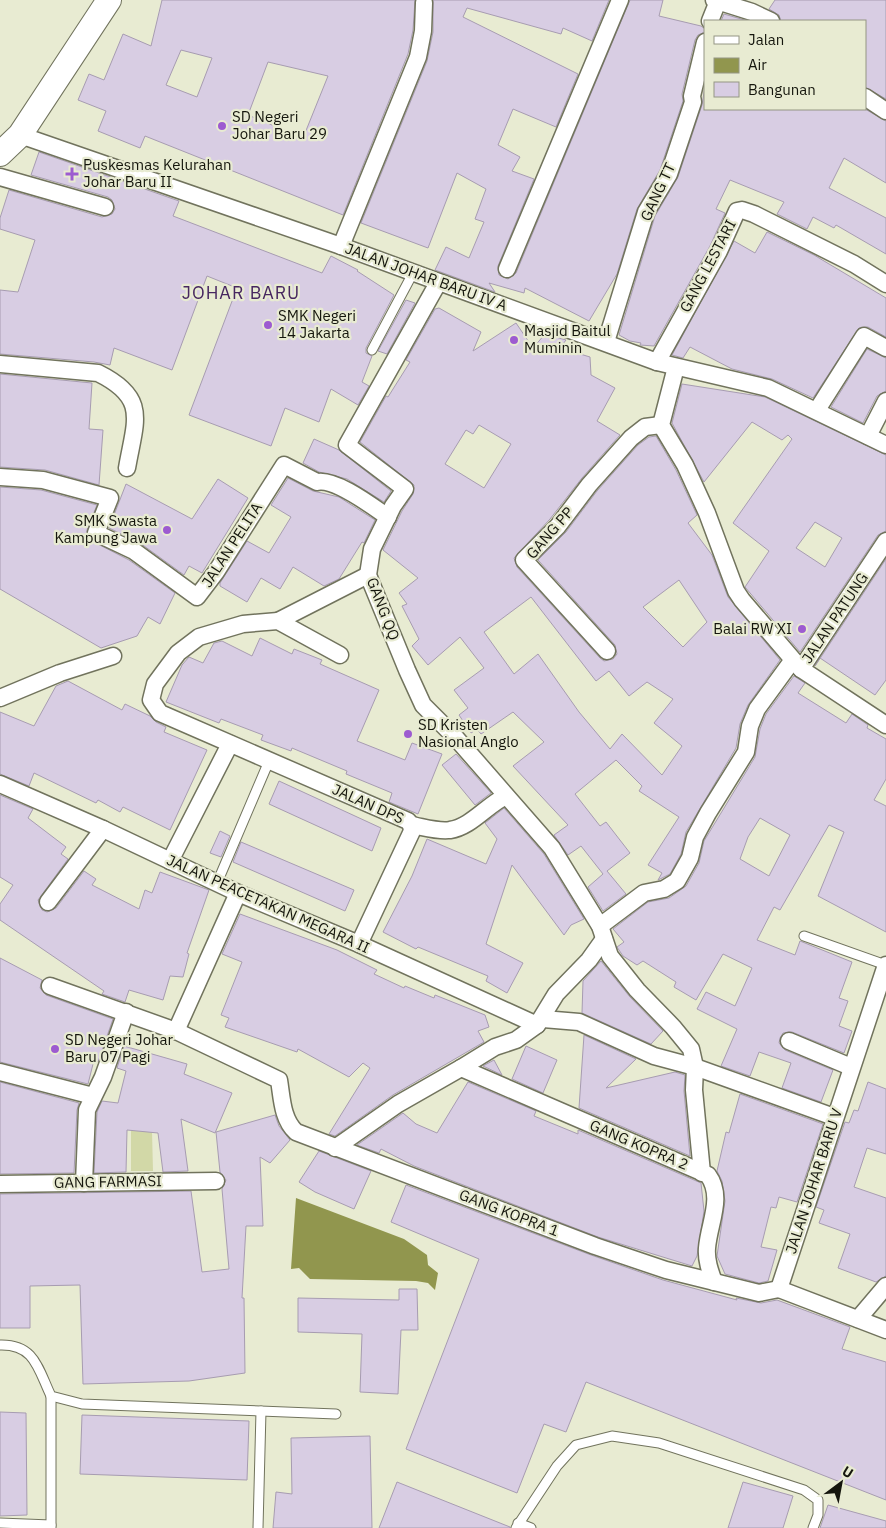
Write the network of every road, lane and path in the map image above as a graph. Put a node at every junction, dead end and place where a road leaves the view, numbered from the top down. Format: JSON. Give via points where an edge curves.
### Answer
{"nodes":[{"id":1,"x":109,"y":0,"type":"edge"},
{"id":2,"x":620,"y":0,"type":"edge"},
{"id":3,"x":716,"y":0,"type":"edge"},
{"id":4,"x":424,"y":3,"type":"dead end"},
{"id":5,"x":710,"y":20,"type":"edge"},
{"id":6,"x":769,"y":20,"type":"edge"},
{"id":7,"x":704,"y":46,"type":"edge"},
{"id":8,"x":866,"y":98,"type":"edge"},
{"id":9,"x":886,"y":110,"type":"edge"},
{"id":10,"x":20,"y":135,"type":"junction"},
{"id":11,"x":0,"y":154,"type":"edge"},
{"id":12,"x":0,"y":177,"type":"edge"},
{"id":13,"x":105,"y":207,"type":"dead end"},
{"id":14,"x":341,"y":246,"type":"junction"},
{"id":15,"x":507,"y":269,"type":"dead end"},
{"id":16,"x":413,"y":273,"type":"junction"},
{"id":17,"x":438,"y":282,"type":"junction"},
{"id":18,"x":886,"y":284,"type":"edge"},
{"id":19,"x":606,"y":342,"type":"junction"},
{"id":20,"x":886,"y":348,"type":"edge"},
{"id":21,"x":372,"y":350,"type":"dead end"},
{"id":22,"x":657,"y":362,"type":"junction"},
{"id":23,"x":0,"y":364,"type":"edge"},
{"id":24,"x":676,"y":367,"type":"junction"},
{"id":25,"x":886,"y":401,"type":"edge"},
{"id":26,"x":818,"y":410,"type":"junction"},
{"id":27,"x":661,"y":425,"type":"junction"},
{"id":28,"x":868,"y":436,"type":"junction"},
{"id":29,"x":886,"y":445,"type":"edge"},
{"id":30,"x":126,"y":468,"type":"dead end"},
{"id":31,"x":0,"y":477,"type":"edge"},
{"id":32,"x":388,"y":517,"type":"junction"},
{"id":33,"x":886,"y":541,"type":"edge"},
{"id":34,"x":368,"y":576,"type":"junction"},
{"id":35,"x":278,"y":621,"type":"junction"},
{"id":36,"x":607,"y":651,"type":"dead end"},
{"id":37,"x":340,"y":655,"type":"dead end"},
{"id":38,"x":113,"y":656,"type":"dead end"},
{"id":39,"x":797,"y":665,"type":"junction"},
{"id":40,"x":0,"y":698,"type":"edge"},
{"id":41,"x":886,"y":725,"type":"edge"},
{"id":42,"x":230,"y":744,"type":"junction"},
{"id":43,"x":269,"y":761,"type":"junction"},
{"id":44,"x":0,"y":784,"type":"edge"},
{"id":45,"x":506,"y":796,"type":"junction"},
{"id":46,"x":411,"y":825,"type":"junction"},
{"id":47,"x":103,"y":829,"type":"junction"},
{"id":48,"x":170,"y":861,"type":"junction"},
{"id":49,"x":217,"y":883,"type":"junction"},
{"id":50,"x":238,"y":893,"type":"junction"},
{"id":51,"x":48,"y":902,"type":"dead end"},
{"id":52,"x":602,"y":933,"type":"junction"},
{"id":53,"x":804,"y":936,"type":"dead end"},
{"id":54,"x":359,"y":944,"type":"junction"},
{"id":55,"x":886,"y":965,"type":"edge"},
{"id":56,"x":50,"y":986,"type":"dead end"},
{"id":57,"x":126,"y":1012,"type":"junction"},
{"id":58,"x":540,"y":1022,"type":"junction"},
{"id":59,"x":176,"y":1031,"type":"junction"},
{"id":60,"x":789,"y":1041,"type":"dead end"},
{"id":61,"x":695,"y":1067,"type":"junction"},
{"id":62,"x":851,"y":1067,"type":"junction"},
{"id":63,"x":464,"y":1070,"type":"junction"},
{"id":64,"x":0,"y":1072,"type":"edge"},
{"id":65,"x":93,"y":1096,"type":"junction"},
{"id":66,"x":834,"y":1117,"type":"junction"},
{"id":67,"x":335,"y":1148,"type":"junction"},
{"id":68,"x":702,"y":1172,"type":"junction"},
{"id":69,"x":216,"y":1181,"type":"dead end"},
{"id":70,"x":84,"y":1183,"type":"junction"},
{"id":71,"x":0,"y":1184,"type":"edge"},
{"id":72,"x":714,"y":1282,"type":"junction"},
{"id":73,"x":886,"y":1286,"type":"edge"},
{"id":74,"x":779,"y":1289,"type":"junction"},
{"id":75,"x":858,"y":1319,"type":"junction"},
{"id":76,"x":886,"y":1330,"type":"edge"},
{"id":77,"x":0,"y":1345,"type":"edge"},
{"id":78,"x":51,"y":1396,"type":"junction"},
{"id":79,"x":261,"y":1411,"type":"junction"},
{"id":80,"x":336,"y":1414,"type":"dead end"},
{"id":81,"x":0,"y":1523,"type":"edge"},
{"id":82,"x":51,"y":1526,"type":"edge"},
{"id":83,"x":517,"y":1526,"type":"edge"},
{"id":84,"x":258,"y":1528,"type":"edge"},
{"id":85,"x":531,"y":1528,"type":"edge"},
{"id":86,"x":813,"y":1528,"type":"edge"}],
"edges":[{"from":1,"to":10,"type":"street"},
{"from":2,"to":15,"type":"street"},
{"from":3,"to":5,"type":"street"},
{"from":3,"to":6,"type":"street"},
{"from":4,"to":14,"type":"street","via":[[424,31],[418,58]]},
{"from":7,"to":19,"type":"street","name":"GANG TT","via":[[693,102],[669,174],[646,212]]},
{"from":8,"to":9,"type":"street"},
{"from":10,"to":11,"type":"street"},
{"from":10,"to":14,"type":"street","name":"JALAN JOHAR BARU IV A"},
{"from":12,"to":13,"type":"street"},
{"from":14,"to":16,"type":"street","name":"JALAN JOHAR BARU IV A"},
{"from":16,"to":17,"type":"street","name":"JALAN JOHAR BARU IV A"},
{"from":16,"to":21,"type":"lane"},
{"from":17,"to":19,"type":"street","name":"JALAN JOHAR BARU IV A"},
{"from":17,"to":32,"type":"street","name":"GANG QQ","via":[[347,445],[405,489]]},
{"from":18,"to":22,"type":"street","name":"GANG LESTARI","via":[[854,264],[754,214],[737,211],[719,251]]},
{"from":19,"to":22,"type":"street","name":"JALAN JOHAR BARU IV A"},
{"from":20,"to":26,"type":"street","via":[[864,336]]},
{"from":22,"to":24,"type":"street","name":"JALAN JOHAR BARU IV A"},
{"from":23,"to":30,"type":"street","via":[[98,373],[112,380],[134,403],[136,416]]},
{"from":24,"to":26,"type":"street","name":"JALAN JOHAR BARU IV A","via":[[768,388]]},
{"from":24,"to":27,"type":"street"},
{"from":25,"to":28,"type":"street"},
{"from":26,"to":28,"type":"street","name":"JALAN JOHAR BARU IV A"},
{"from":27,"to":36,"type":"street","name":"GANG PP","via":[[645,427],[632,438],[589,485],[558,526],[524,560]]},
{"from":27,"to":39,"type":"street","via":[[704,505],[736,591]]},
{"from":28,"to":29,"type":"street","name":"JALAN JOHAR BARU IV A"},
{"from":31,"to":32,"type":"street","name":"JALAN PELITA","via":[[43,480],[110,498],[96,533],[134,552],[197,597],[284,465],[317,482],[325,480]]},
{"from":32,"to":34,"type":"street","name":"GANG QQ","via":[[372,549]]},
{"from":33,"to":39,"type":"street","name":"JALAN PATUNG"},
{"from":34,"to":35,"type":"street"},
{"from":34,"to":45,"type":"street","name":"GANG QQ","via":[[423,705]]},
{"from":35,"to":37,"type":"street"},
{"from":35,"to":42,"type":"street","name":"JALAN DPS","via":[[244,624],[199,637],[178,653],[155,684],[151,700],[160,713]]},
{"from":38,"to":40,"type":"street","via":[[60,673]]},
{"from":39,"to":41,"type":"street"},
{"from":39,"to":52,"type":"street","name":"JALAN PATUNG","via":[[757,709],[750,726],[746,752],[695,837],[690,858],[677,881],[664,889],[644,893]]},
{"from":42,"to":43,"type":"street","name":"JALAN DPS"},
{"from":42,"to":48,"type":"street"},
{"from":43,"to":46,"type":"street","name":"JALAN DPS"},
{"from":43,"to":49,"type":"lane"},
{"from":44,"to":47,"type":"street","name":"JALAN PEACETAKAN MEGARA II"},
{"from":45,"to":46,"type":"street","via":[[450,830]]},
{"from":45,"to":52,"type":"street","name":"GANG QQ","via":[[552,848]]},
{"from":46,"to":54,"type":"street","name":"JALAN DPS","via":[[412,831]]},
{"from":47,"to":48,"type":"street","name":"JALAN PEACETAKAN MEGARA II"},
{"from":47,"to":51,"type":"street"},
{"from":48,"to":49,"type":"street","name":"JALAN PEACETAKAN MEGARA II"},
{"from":49,"to":50,"type":"street","name":"JALAN PEACETAKAN MEGARA II"},
{"from":50,"to":54,"type":"street","name":"JALAN PEACETAKAN MEGARA II"},
{"from":50,"to":59,"type":"street"},
{"from":52,"to":58,"type":"street","name":"JALAN PATUNG","via":[[589,960],[556,994]]},
{"from":52,"to":61,"type":"street","name":"GANG QQ","via":[[610,956],[636,990],[691,1049]]},
{"from":53,"to":55,"type":"lane"},
{"from":54,"to":58,"type":"street","name":"JALAN PEACETAKAN MEGARA II"},
{"from":55,"to":62,"type":"street","name":"JALAN JOHAR BARU V"},
{"from":56,"to":57,"type":"street"},
{"from":57,"to":59,"type":"street"},
{"from":57,"to":65,"type":"street"},
{"from":58,"to":61,"type":"street","name":"JALAN PEACETAKAN MEGARA II","via":[[579,1022],[654,1056]]},
{"from":58,"to":63,"type":"street","via":[[516,1040],[495,1047]]},
{"from":59,"to":67,"type":"street","name":"GANG KOPRA 1","via":[[279,1080],[289,1126]]},
{"from":60,"to":62,"type":"street"},
{"from":61,"to":66,"type":"street","name":"JALAN PEACETAKAN MEGARA II"},
{"from":61,"to":68,"type":"street","via":[[694,1090]]},
{"from":62,"to":66,"type":"street","name":"JALAN JOHAR BARU V"},
{"from":63,"to":67,"type":"street","via":[[398,1104]]},
{"from":63,"to":68,"type":"street","name":"GANG KOPRA 2"},
{"from":64,"to":65,"type":"street"},
{"from":65,"to":70,"type":"street","via":[[85,1122]]},
{"from":66,"to":74,"type":"street","name":"JALAN JOHAR BARU V"},
{"from":67,"to":72,"type":"street","name":"GANG KOPRA 1","via":[[595,1246]]},
{"from":68,"to":72,"type":"street","name":"GANG KOPRA 2","via":[[714,1183],[715,1207],[707,1262]]},
{"from":69,"to":70,"type":"street","name":"GANG FARMASI"},
{"from":70,"to":71,"type":"street","name":"GANG FARMASI"},
{"from":72,"to":74,"type":"street","name":"GANG KOPRA 1","via":[[759,1293]]},
{"from":73,"to":75,"type":"street"},
{"from":74,"to":75,"type":"street"},
{"from":75,"to":76,"type":"street"},
{"from":77,"to":78,"type":"lane","via":[[13,1344],[25,1349],[34,1358]]},
{"from":78,"to":79,"type":"lane","via":[[82,1404]]},
{"from":78,"to":82,"type":"lane"},
{"from":79,"to":80,"type":"lane"},
{"from":79,"to":84,"type":"lane"},
{"from":81,"to":82,"type":"lane"},
{"from":83,"to":85,"type":"lane"},
{"from":83,"to":86,"type":"lane","via":[[557,1466],[576,1446],[612,1436],[659,1443],[804,1490],[818,1500],[818,1515]]}]}
